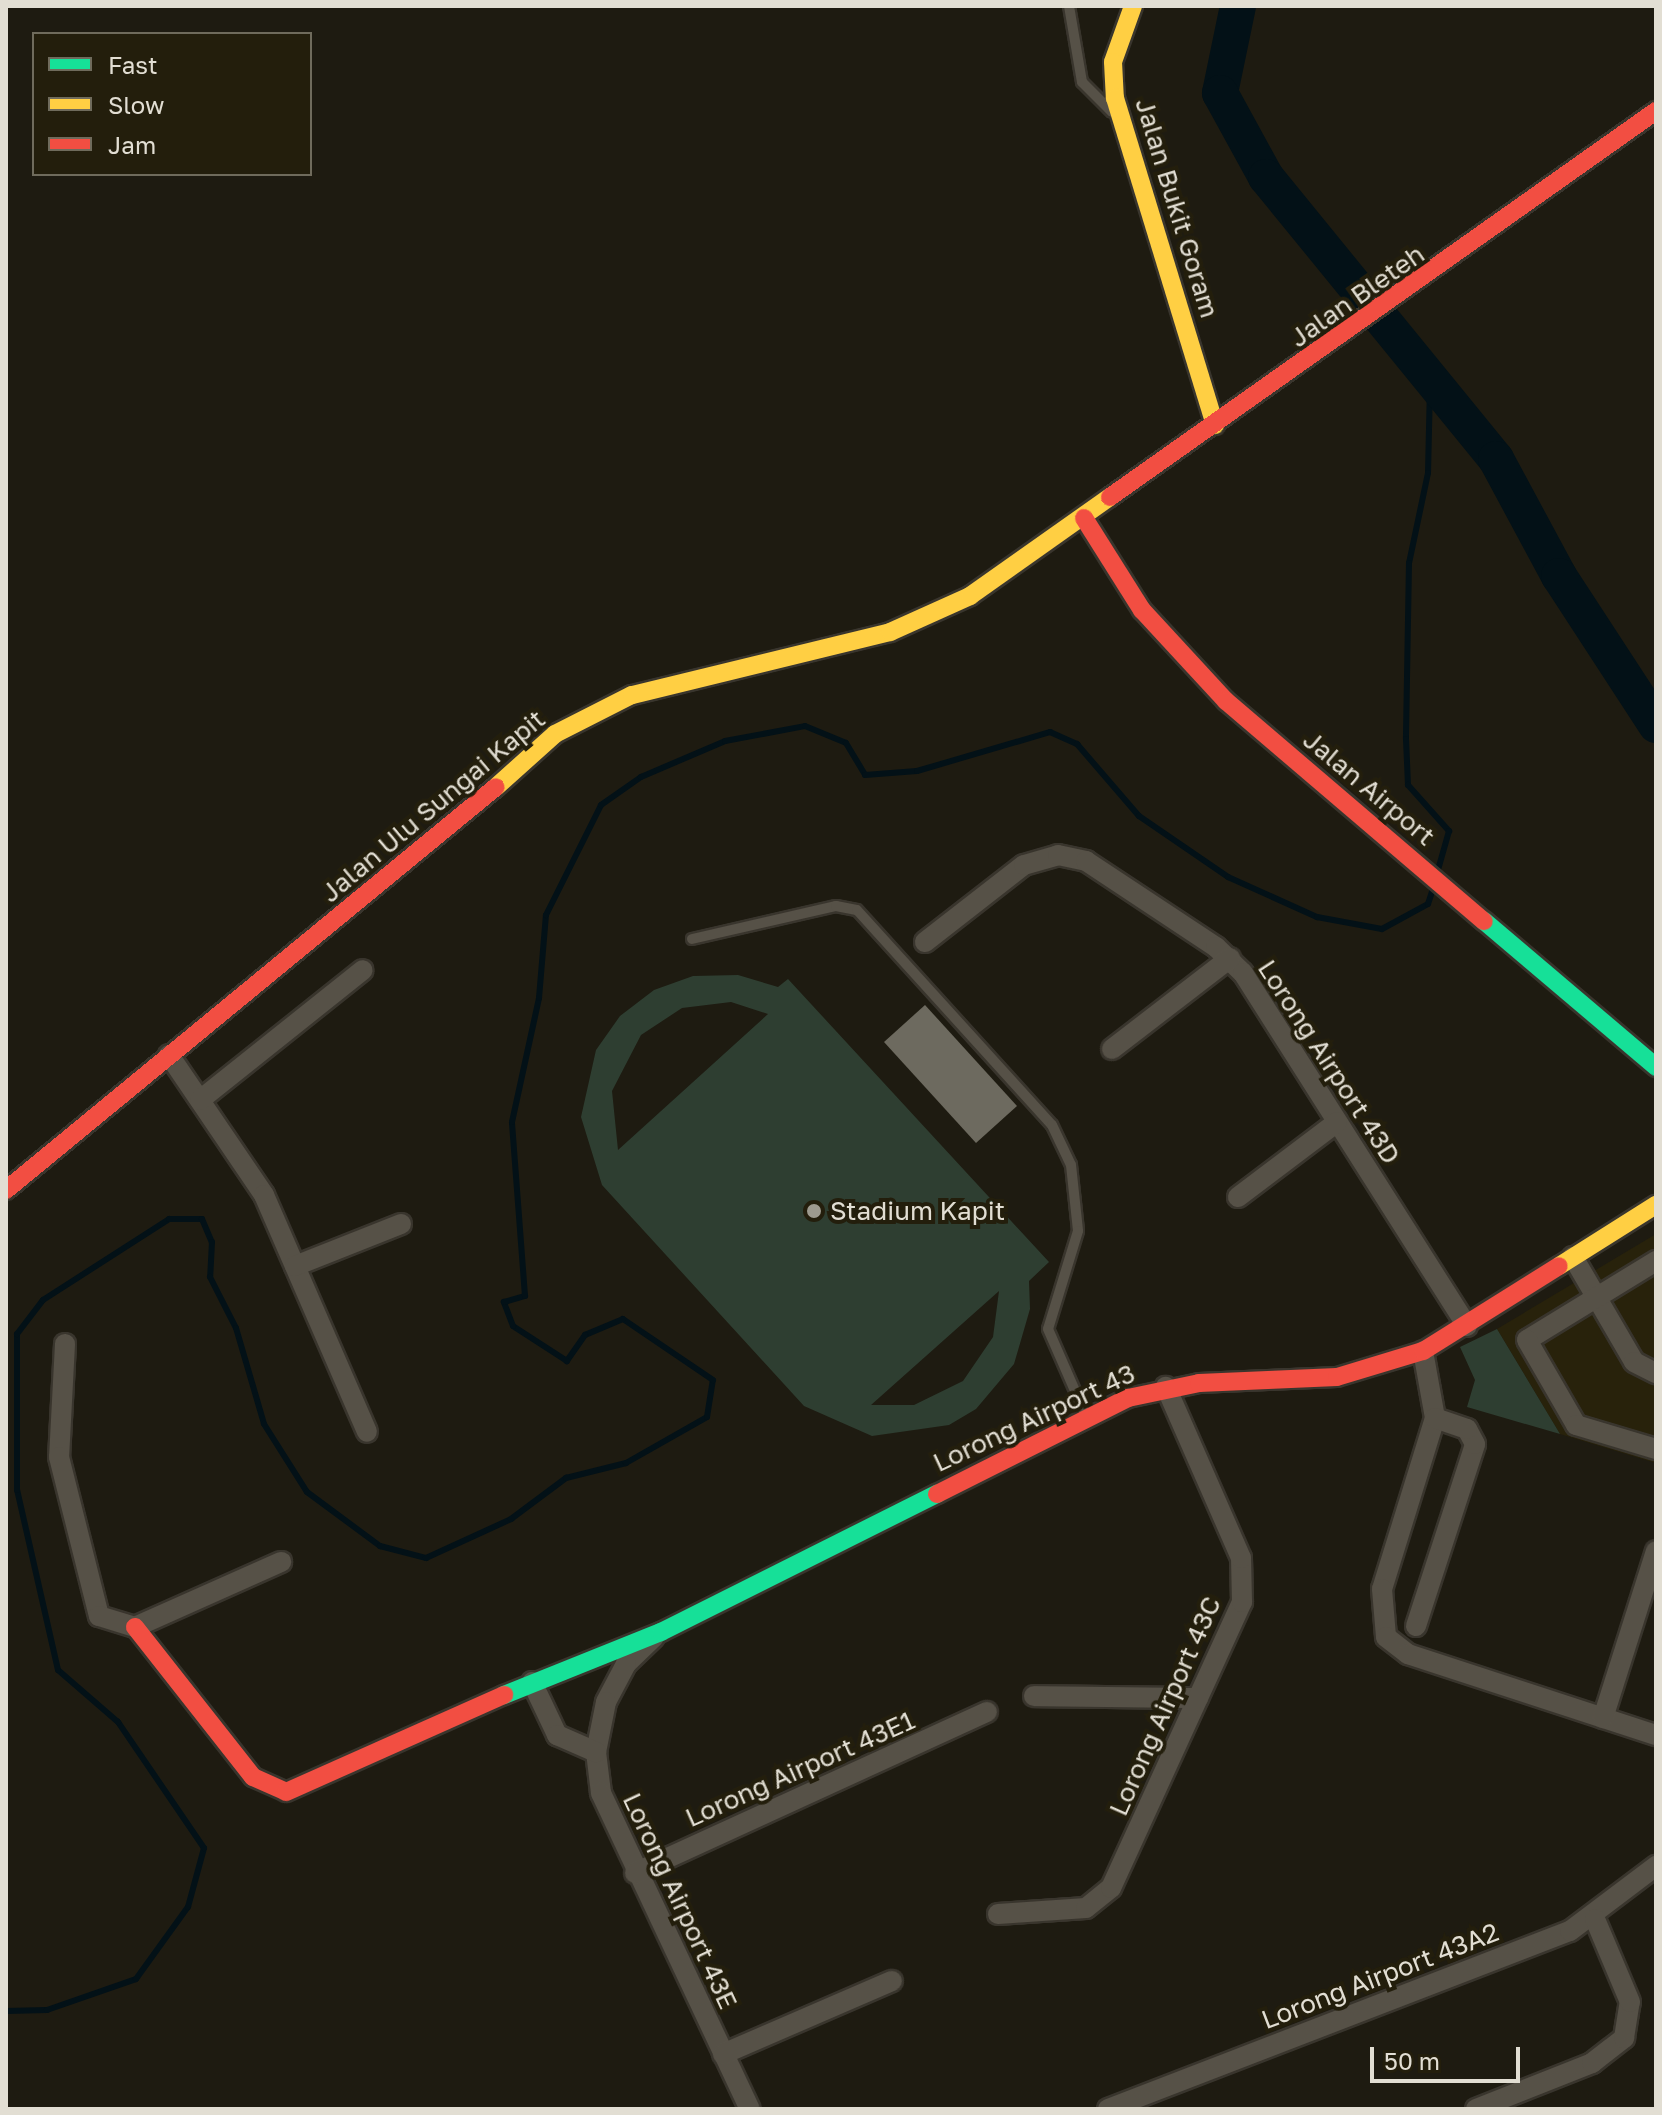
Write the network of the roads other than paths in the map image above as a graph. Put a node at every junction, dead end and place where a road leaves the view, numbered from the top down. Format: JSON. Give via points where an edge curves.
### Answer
{"nodes":[{"id":1,"x":1069,"y":6,"type":"edge"},
{"id":2,"x":1132,"y":8,"type":"edge"},
{"id":3,"x":1656,"y":111,"type":"edge"},
{"id":4,"x":1120,"y":116,"type":"junction"},
{"id":5,"x":1215,"y":425,"type":"junction"},
{"id":6,"x":1084,"y":518,"type":"junction"},
{"id":7,"x":692,"y":939,"type":"dead end"},
{"id":8,"x":925,"y":942,"type":"dead end"},
{"id":9,"x":1230,"y":958,"type":"junction"},
{"id":10,"x":363,"y":970,"type":"dead end"},
{"id":11,"x":1112,"y":1049,"type":"dead end"},
{"id":12,"x":169,"y":1055,"type":"junction"},
{"id":13,"x":1656,"y":1067,"type":"edge"},
{"id":14,"x":200,"y":1100,"type":"junction"},
{"id":15,"x":1337,"y":1122,"type":"junction"},
{"id":16,"x":6,"y":1190,"type":"edge"},
{"id":17,"x":1238,"y":1197,"type":"dead end"},
{"id":18,"x":1656,"y":1205,"type":"edge"},
{"id":19,"x":401,"y":1224,"type":"dead end"},
{"id":20,"x":1573,"y":1257,"type":"junction"},
{"id":21,"x":1656,"y":1261,"type":"edge"},
{"id":22,"x":295,"y":1266,"type":"junction"},
{"id":23,"x":1596,"y":1297,"type":"junction"},
{"id":24,"x":1467,"y":1326,"type":"junction"},
{"id":25,"x":65,"y":1344,"type":"dead end"},
{"id":26,"x":1423,"y":1351,"type":"junction"},
{"id":27,"x":1653,"y":1370,"type":"edge"},
{"id":28,"x":1166,"y":1387,"type":"junction"},
{"id":29,"x":1086,"y":1416,"type":"junction"},
{"id":30,"x":1435,"y":1418,"type":"junction"},
{"id":31,"x":367,"y":1432,"type":"dead end"},
{"id":32,"x":1656,"y":1449,"type":"edge"},
{"id":33,"x":1656,"y":1551,"type":"edge"},
{"id":34,"x":281,"y":1562,"type":"dead end"},
{"id":35,"x":1416,"y":1626,"type":"dead end"},
{"id":36,"x":135,"y":1627,"type":"junction"},
{"id":37,"x":661,"y":1632,"type":"junction"},
{"id":38,"x":532,"y":1682,"type":"junction"},
{"id":39,"x":1034,"y":1696,"type":"dead end"},
{"id":40,"x":1198,"y":1698,"type":"junction"},
{"id":41,"x":987,"y":1712,"type":"dead end"},
{"id":42,"x":1603,"y":1718,"type":"junction"},
{"id":43,"x":1656,"y":1735,"type":"edge"},
{"id":44,"x":596,"y":1752,"type":"junction"},
{"id":45,"x":1656,"y":1866,"type":"edge"},
{"id":46,"x":635,"y":1873,"type":"junction"},
{"id":47,"x":998,"y":1914,"type":"dead end"},
{"id":48,"x":1595,"y":1919,"type":"junction"},
{"id":49,"x":892,"y":1981,"type":"dead end"},
{"id":50,"x":723,"y":2054,"type":"junction"},
{"id":51,"x":750,"y":2109,"type":"edge"},
{"id":52,"x":1108,"y":2109,"type":"edge"},
{"id":53,"x":1476,"y":2109,"type":"edge"}],
"edges":[{"from":1,"to":4,"type":"lane","via":[[1082,82]]},
{"from":2,"to":4,"type":"main road","name":"Jalan Bukit Goram","via":[[1113,62]]},
{"from":3,"to":5,"type":"main road","name":"Jalan Bleteh","via":[[1489,235]]},
{"from":4,"to":5,"type":"main road","name":"Jalan Bukit Goram"},
{"from":5,"to":6,"type":"main road","name":"Jalan Bleteh"},
{"from":6,"to":12,"type":"main road","name":"Jalan Ulu Sungai Kapit","via":[[935,616],[782,664],[652,689],[555,734],[420,855]]},
{"from":6,"to":13,"type":"main road","name":"Jalan Airport","via":[[1181,657]]},
{"from":7,"to":29,"type":"lane","via":[[836,906],[857,910],[1052,1125],[1071,1165],[1078,1231],[1048,1329]]},
{"from":8,"to":9,"type":"street","name":"Lorong Airport 43D","via":[[1024,865],[1058,855],[1086,861]]},
{"from":9,"to":11,"type":"street"},
{"from":9,"to":15,"type":"street","name":"Lorong Airport 43D"},
{"from":10,"to":14,"type":"street"},
{"from":12,"to":14,"type":"street"},
{"from":12,"to":16,"type":"main road","name":"Jalan Ulu Sungai Kapit"},
{"from":14,"to":22,"type":"street","via":[[258,1184]]},
{"from":15,"to":17,"type":"street"},
{"from":15,"to":24,"type":"street","name":"Lorong Airport 43D"},
{"from":18,"to":20,"type":"main road","name":"Lorong Airport 43"},
{"from":19,"to":22,"type":"street"},
{"from":20,"to":23,"type":"street"},
{"from":20,"to":24,"type":"main road","name":"Lorong Airport 43"},
{"from":21,"to":23,"type":"street"},
{"from":22,"to":31,"type":"street"},
{"from":23,"to":27,"type":"street","via":[[1634,1362]]},
{"from":23,"to":32,"type":"street","via":[[1527,1344],[1576,1425]]},
{"from":24,"to":26,"type":"main road","name":"Lorong Airport 43"},
{"from":25,"to":36,"type":"street","via":[[59,1457],[89,1597],[108,1624]]},
{"from":26,"to":28,"type":"main road","name":"Lorong Airport 43","via":[[1337,1377]]},
{"from":26,"to":30,"type":"street"},
{"from":28,"to":29,"type":"main road","name":"Lorong Airport 43"},
{"from":28,"to":40,"type":"street","name":"Lorong Airport 43C","via":[[1244,1570],[1242,1602]]},
{"from":29,"to":37,"type":"main road","name":"Lorong Airport 43"},
{"from":30,"to":35,"type":"street","via":[[1467,1429],[1475,1444]]},
{"from":30,"to":42,"type":"street","via":[[1382,1589],[1386,1637],[1408,1654]]},
{"from":33,"to":42,"type":"street"},
{"from":34,"to":36,"type":"street"},
{"from":36,"to":38,"type":"main road","name":"Lorong Airport 43","via":[[253,1777],[277,1793]]},
{"from":37,"to":38,"type":"main road","name":"Lorong Airport 43"},
{"from":37,"to":44,"type":"street","name":"Lorong Airport 43E","via":[[615,1682]]},
{"from":38,"to":44,"type":"street","via":[[557,1735]]},
{"from":39,"to":40,"type":"street"},
{"from":40,"to":47,"type":"street","name":"Lorong Airport 43C","via":[[1100,1900],[1064,1912]]},
{"from":41,"to":46,"type":"street","name":"Lorong Airport 43E1"},
{"from":42,"to":43,"type":"street"},
{"from":44,"to":46,"type":"street","name":"Lorong Airport 43E","via":[[608,1815]]},
{"from":45,"to":48,"type":"street","name":"Lorong Airport 43A2"},
{"from":46,"to":50,"type":"street","name":"Lorong Airport 43E"},
{"from":48,"to":52,"type":"street","name":"Lorong Airport 43A2"},
{"from":48,"to":53,"type":"street","via":[[1630,2002],[1624,2038],[1592,2063]]},
{"from":49,"to":50,"type":"street"},
{"from":50,"to":51,"type":"street","name":"Lorong Airport 43E"}]}
